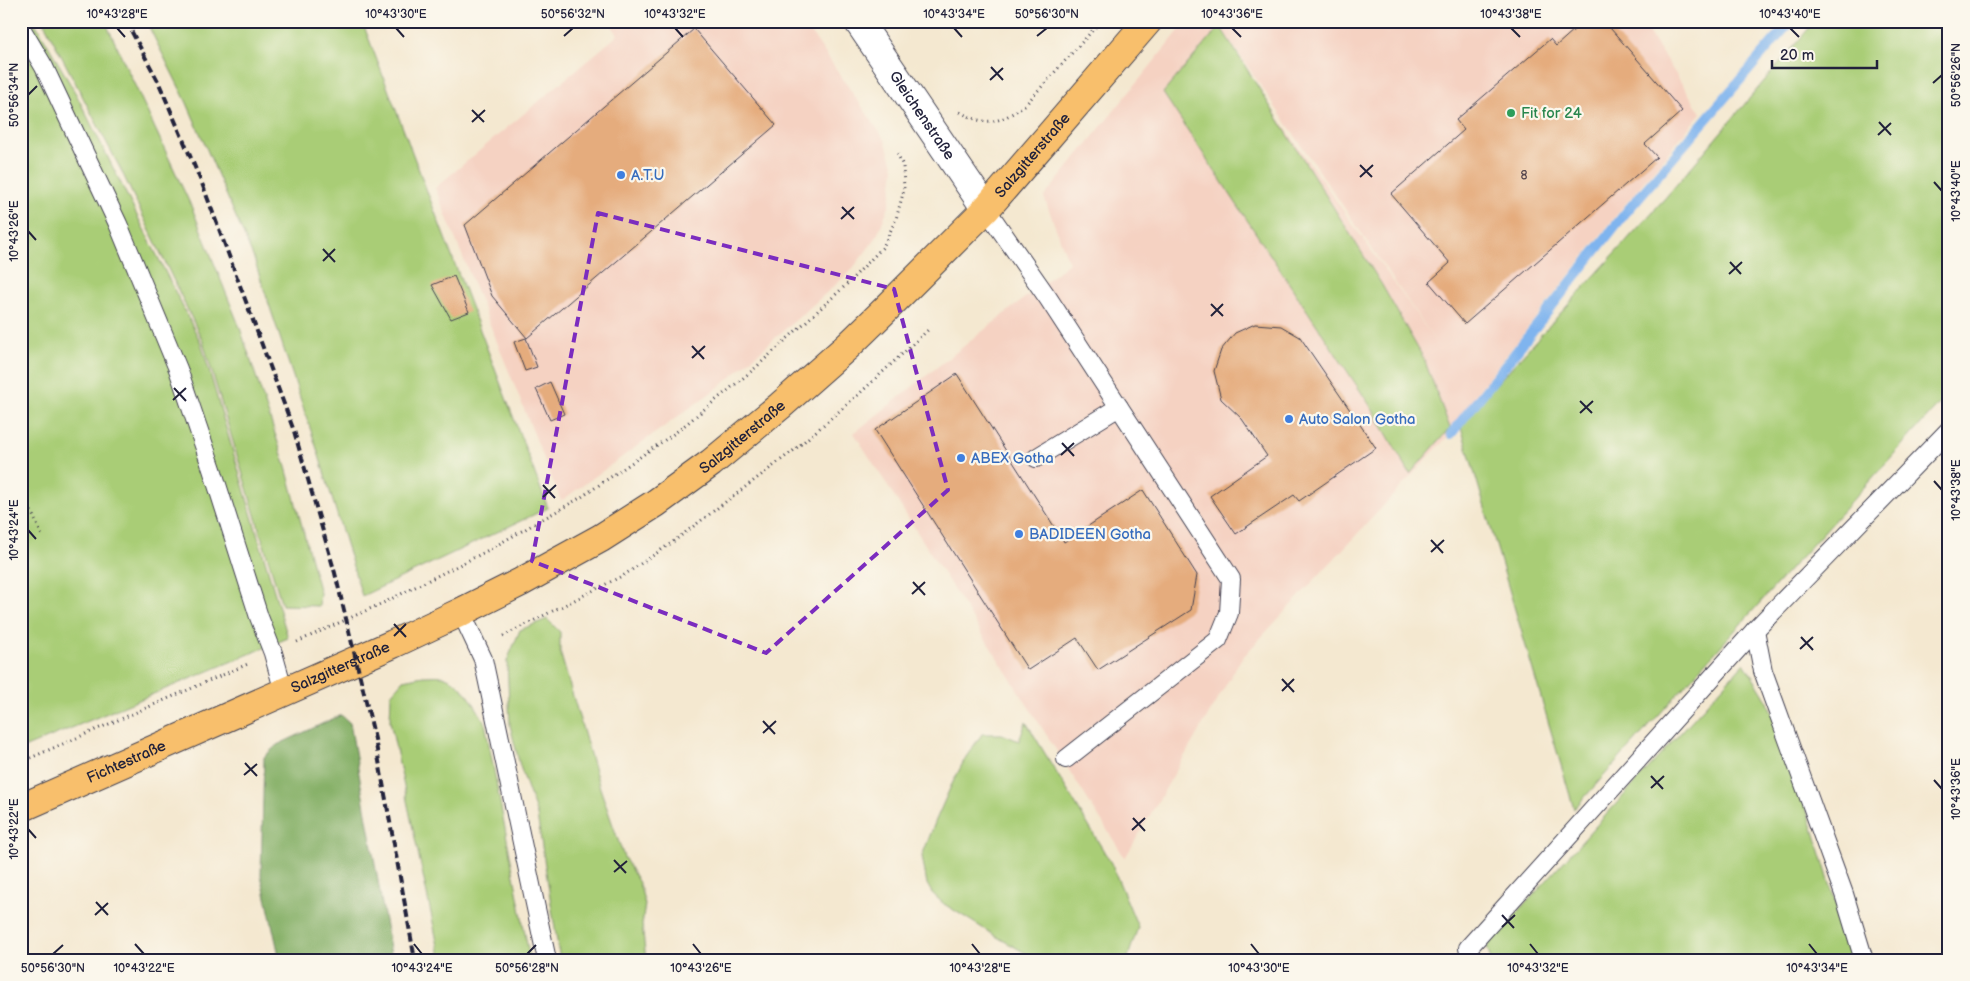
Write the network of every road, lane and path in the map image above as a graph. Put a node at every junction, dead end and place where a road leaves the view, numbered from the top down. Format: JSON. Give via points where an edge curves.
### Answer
{"nodes":[{"id":1,"x":858,"y":21,"type":"edge"},
{"id":2,"x":1101,"y":21,"type":"edge"},
{"id":3,"x":1148,"y":21,"type":"edge"},
{"id":4,"x":21,"y":28,"type":"edge"},
{"id":5,"x":954,"y":108,"type":"dead end"},
{"id":6,"x":896,"y":150,"type":"dead end"},
{"id":7,"x":986,"y":209,"type":"junction"},
{"id":8,"x":1119,"y":407,"type":"junction"},
{"id":9,"x":1949,"y":430,"type":"edge"},
{"id":10,"x":1036,"y":458,"type":"dead end"},
{"id":11,"x":21,"y":488,"type":"edge"},
{"id":12,"x":43,"y":538,"type":"dead end"},
{"id":13,"x":461,"y":612,"type":"junction"},
{"id":14,"x":1755,"y":630,"type":"junction"},
{"id":15,"x":273,"y":653,"type":"junction"},
{"id":16,"x":284,"y":692,"type":"junction"},
{"id":17,"x":232,"y":715,"type":"joint"},
{"id":18,"x":1066,"y":759,"type":"dead end"},
{"id":19,"x":21,"y":762,"type":"edge"},
{"id":20,"x":21,"y":808,"type":"edge"},
{"id":21,"x":547,"y":960,"type":"edge"},
{"id":22,"x":1471,"y":960,"type":"edge"},
{"id":23,"x":1864,"y":960,"type":"edge"}],
"edges":[{"from":1,"to":7,"type":"street","name":"Gleichenstraße"},
{"from":2,"to":5,"type":"path","via":[[1026,104],[1011,115],[992,122],[974,120]]},
{"from":3,"to":7,"type":"main road","name":"Salzgitterstraße"},
{"from":4,"to":15,"type":"lane","via":[[44,68],[118,224],[178,369]]},
{"from":6,"to":15,"type":"path","via":[[903,166],[904,190],[896,219],[883,247],[760,363],[675,433],[580,498],[483,553],[386,602]]},
{"from":7,"to":8,"type":"lane"},
{"from":7,"to":13,"type":"main road","name":"Salzgitterstraße","via":[[848,346],[711,462],[601,538]]},
{"from":8,"to":10,"type":"lane"},
{"from":8,"to":18,"type":"lane","via":[[1232,579],[1230,613],[1218,640]]},
{"from":9,"to":14,"type":"lane"},
{"from":11,"to":12,"type":"path"},
{"from":13,"to":16,"type":"main road","name":"Salzgitterstraße"},
{"from":13,"to":21,"type":"lane","via":[[483,659]]},
{"from":14,"to":22,"type":"lane","via":[[1468,948]]},
{"from":14,"to":23,"type":"lane","via":[[1763,671]]},
{"from":15,"to":16,"type":"lane"},
{"from":15,"to":19,"type":"path"},
{"from":16,"to":17,"type":"main road","name":"Salzgitterstraße"},
{"from":17,"to":20,"type":"main road","name":"Fichtestraße"}]}
